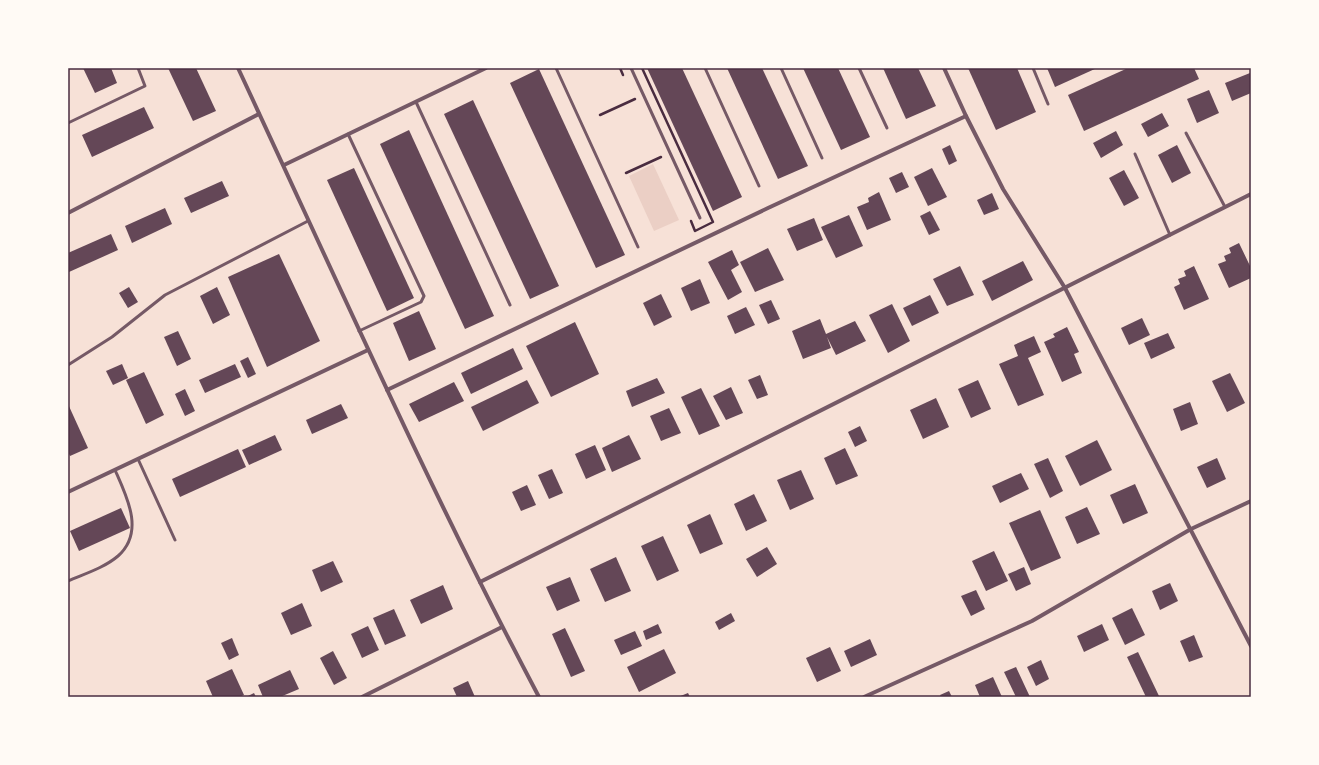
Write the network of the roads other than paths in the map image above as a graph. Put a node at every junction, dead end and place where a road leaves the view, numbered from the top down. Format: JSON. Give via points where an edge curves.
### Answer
{"nodes":[{"id":1,"x":138,"y":68,"type":"edge"},
{"id":2,"x":238,"y":68,"type":"edge"},
{"id":3,"x":486,"y":68,"type":"edge"},
{"id":4,"x":556,"y":68,"type":"edge"},
{"id":5,"x":631,"y":68,"type":"edge"},
{"id":6,"x":705,"y":68,"type":"edge"},
{"id":7,"x":781,"y":68,"type":"edge"},
{"id":8,"x":859,"y":68,"type":"edge"},
{"id":9,"x":944,"y":68,"type":"edge"},
{"id":10,"x":1033,"y":68,"type":"edge"},
{"id":11,"x":416,"y":102,"type":"junction"},
{"id":12,"x":1048,"y":104,"type":"dead end"},
{"id":13,"x":259,"y":114,"type":"junction"},
{"id":14,"x":966,"y":116,"type":"junction"},
{"id":15,"x":68,"y":123,"type":"edge"},
{"id":16,"x":886,"y":128,"type":"dead end"},
{"id":17,"x":1186,"y":133,"type":"dead end"},
{"id":18,"x":348,"y":134,"type":"junction"},
{"id":19,"x":1135,"y":154,"type":"dead end"},
{"id":20,"x":822,"y":158,"type":"dead end"},
{"id":21,"x":284,"y":165,"type":"junction"},
{"id":22,"x":758,"y":186,"type":"dead end"},
{"id":23,"x":1251,"y":194,"type":"edge"},
{"id":24,"x":1225,"y":207,"type":"junction"},
{"id":25,"x":68,"y":213,"type":"edge"},
{"id":26,"x":700,"y":218,"type":"dead end"},
{"id":27,"x":308,"y":221,"type":"junction"},
{"id":28,"x":1170,"y":235,"type":"junction"},
{"id":29,"x":638,"y":247,"type":"dead end"},
{"id":30,"x":1065,"y":288,"type":"junction"},
{"id":31,"x":510,"y":306,"type":"dead end"},
{"id":32,"x":359,"y":331,"type":"junction"},
{"id":33,"x":368,"y":350,"type":"junction"},
{"id":34,"x":68,"y":365,"type":"edge"},
{"id":35,"x":387,"y":390,"type":"junction"},
{"id":36,"x":138,"y":459,"type":"junction"},
{"id":37,"x":115,"y":470,"type":"junction"},
{"id":38,"x":68,"y":492,"type":"edge"},
{"id":39,"x":1251,"y":501,"type":"edge"},
{"id":40,"x":1191,"y":529,"type":"junction"},
{"id":41,"x":175,"y":540,"type":"dead end"},
{"id":42,"x":68,"y":581,"type":"edge"},
{"id":43,"x":480,"y":582,"type":"junction"},
{"id":44,"x":502,"y":628,"type":"junction"},
{"id":45,"x":1251,"y":646,"type":"edge"},
{"id":46,"x":362,"y":697,"type":"edge"},
{"id":47,"x":539,"y":697,"type":"edge"},
{"id":48,"x":864,"y":697,"type":"edge"}],
"edges":[{"from":1,"to":15,"type":"lane","via":[[145,86]]},
{"from":2,"to":13,"type":"street"},
{"from":3,"to":11,"type":"street"},
{"from":4,"to":29,"type":"lane"},
{"from":5,"to":26,"type":"lane"},
{"from":6,"to":22,"type":"lane"},
{"from":7,"to":20,"type":"lane"},
{"from":8,"to":16,"type":"lane"},
{"from":9,"to":14,"type":"street"},
{"from":10,"to":12,"type":"lane"},
{"from":11,"to":18,"type":"street"},
{"from":11,"to":31,"type":"lane"},
{"from":13,"to":21,"type":"street"},
{"from":13,"to":25,"type":"street"},
{"from":14,"to":30,"type":"street","via":[[1003,189]]},
{"from":14,"to":35,"type":"street"},
{"from":17,"to":24,"type":"lane"},
{"from":18,"to":21,"type":"street"},
{"from":18,"to":32,"type":"lane","via":[[424,296],[421,302]]},
{"from":19,"to":28,"type":"lane"},
{"from":21,"to":27,"type":"street"},
{"from":23,"to":24,"type":"street"},
{"from":24,"to":28,"type":"street"},
{"from":27,"to":32,"type":"street"},
{"from":27,"to":34,"type":"lane","via":[[165,295],[112,337]]},
{"from":28,"to":30,"type":"street"},
{"from":30,"to":40,"type":"street"},
{"from":30,"to":43,"type":"street"},
{"from":32,"to":33,"type":"street"},
{"from":33,"to":35,"type":"street"},
{"from":33,"to":36,"type":"street"},
{"from":35,"to":43,"type":"street"},
{"from":36,"to":37,"type":"street"},
{"from":36,"to":41,"type":"lane"},
{"from":37,"to":38,"type":"street"},
{"from":37,"to":42,"type":"lane","via":[[130,509],[132,535],[118,555]]},
{"from":39,"to":40,"type":"street"},
{"from":40,"to":45,"type":"street"},
{"from":40,"to":48,"type":"street","via":[[1032,621]]},
{"from":43,"to":44,"type":"street"},
{"from":44,"to":46,"type":"street"},
{"from":44,"to":47,"type":"street"}]}
